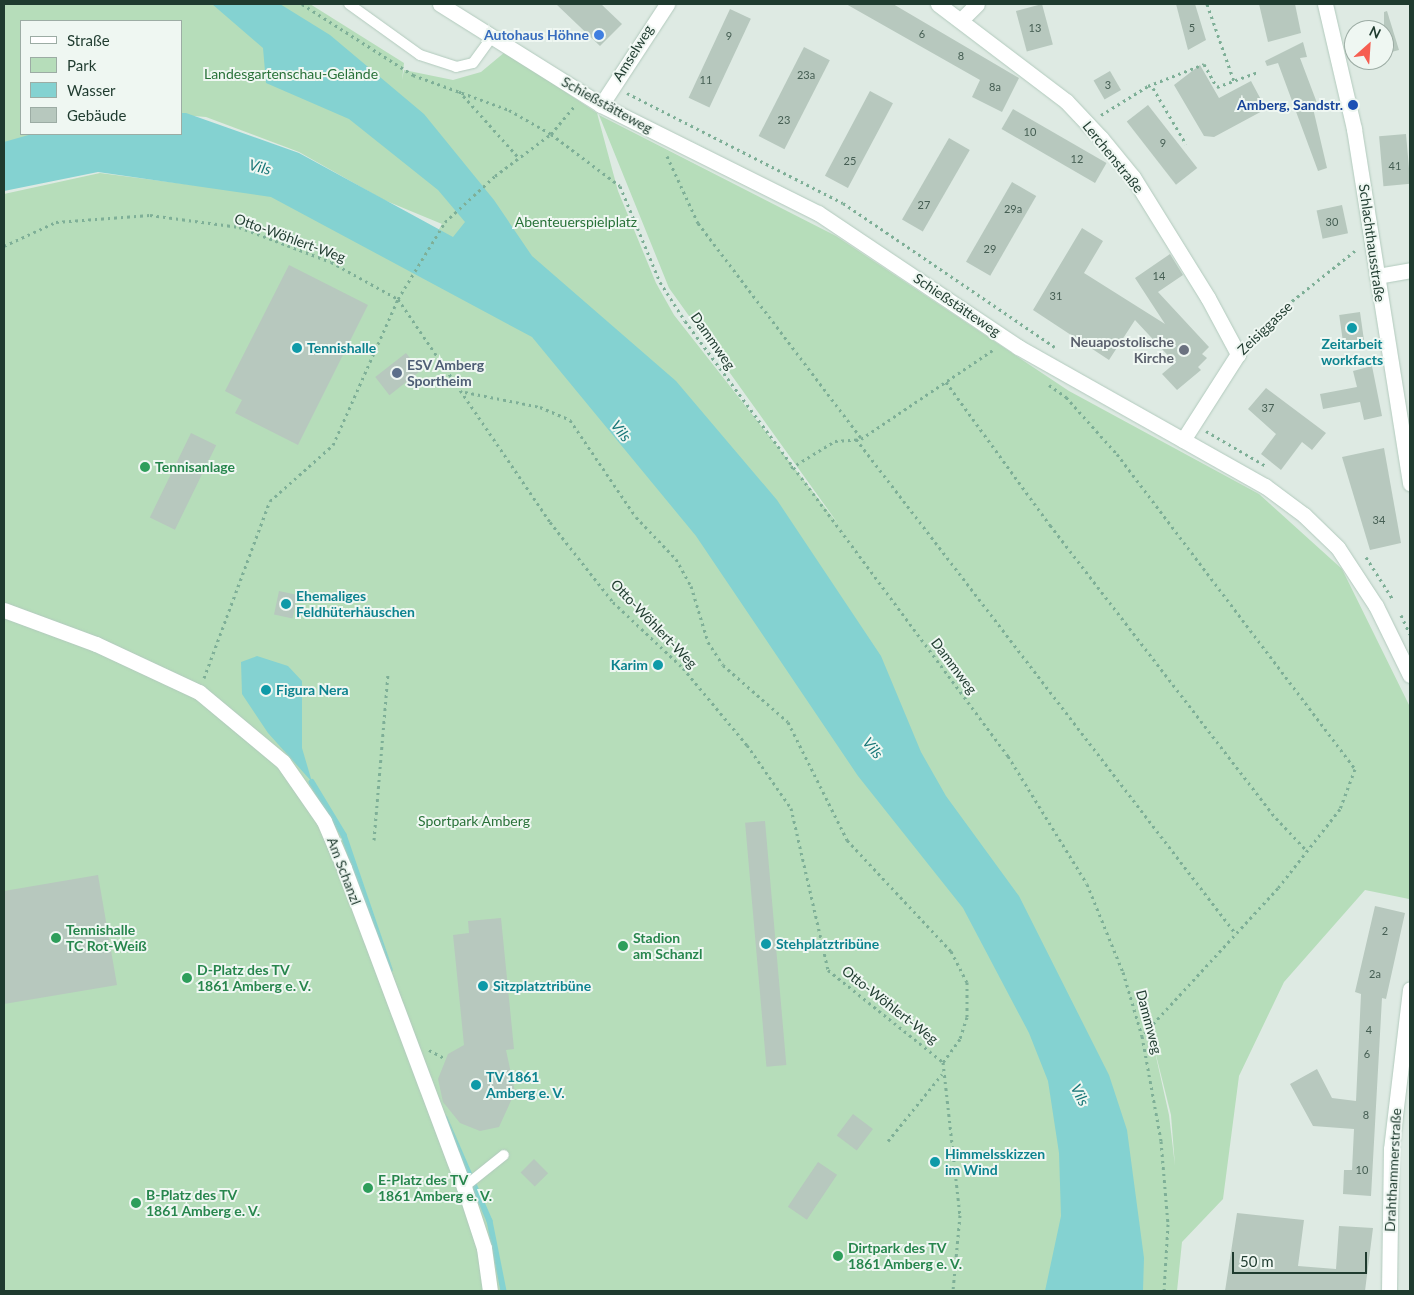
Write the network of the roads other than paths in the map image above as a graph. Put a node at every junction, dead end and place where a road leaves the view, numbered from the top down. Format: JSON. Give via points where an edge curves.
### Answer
{"nodes":[{"id":1,"x":349,"y":4,"type":"edge"},
{"id":2,"x":440,"y":4,"type":"edge"},
{"id":3,"x":668,"y":4,"type":"edge"},
{"id":4,"x":938,"y":4,"type":"edge"},
{"id":5,"x":977,"y":4,"type":"edge"},
{"id":6,"x":1325,"y":4,"type":"edge"},
{"id":7,"x":962,"y":19,"type":"junction"},
{"id":8,"x":492,"y":37,"type":"junction"},
{"id":9,"x":601,"y":105,"type":"junction"},
{"id":10,"x":1410,"y":270,"type":"edge"},
{"id":11,"x":1377,"y":276,"type":"junction"},
{"id":12,"x":1238,"y":354,"type":"joint"},
{"id":13,"x":1183,"y":440,"type":"junction"},
{"id":14,"x":1410,"y":484,"type":"edge"},
{"id":15,"x":4,"y":610,"type":"edge"},
{"id":16,"x":1410,"y":676,"type":"edge"},
{"id":17,"x":1410,"y":990,"type":"edge"},
{"id":18,"x":504,"y":1155,"type":"dead end"},
{"id":19,"x":464,"y":1187,"type":"junction"},
{"id":20,"x":490,"y":1291,"type":"edge"},
{"id":21,"x":1389,"y":1291,"type":"edge"}],
"edges":[{"from":1,"to":8,"type":"lane","via":[[420,55],[456,67],[473,63]]},
{"from":2,"to":8,"type":"street","name":"Schießstätteweg"},
{"from":3,"to":9,"type":"street","name":"Amselweg"},
{"from":4,"to":7,"type":"street","name":"Lerchenstraße"},
{"from":5,"to":7,"type":"street"},
{"from":6,"to":11,"type":"street","name":"Schlachthausstraße","via":[[1354,129]]},
{"from":7,"to":12,"type":"street","name":"Lerchenstraße","via":[[1066,101],[1101,138],[1178,247]]},
{"from":8,"to":9,"type":"street","name":"Schießstätteweg"},
{"from":9,"to":13,"type":"street","name":"Schießstätteweg","via":[[818,214],[1018,347]]},
{"from":10,"to":11,"type":"street"},
{"from":11,"to":14,"type":"street","name":"Schlachthausstraße"},
{"from":12,"to":13,"type":"street","name":"Zeisiggasse"},
{"from":13,"to":16,"type":"street","name":"Schießstätteweg","via":[[1264,486],[1304,515],[1338,548],[1376,606]]},
{"from":15,"to":19,"type":"street","name":"Am Schanzl","via":[[96,644],[199,692],[245,726],[283,762],[324,821]]},
{"from":17,"to":21,"type":"street","name":"Drahthammerstraße","via":[[1391,1149]]},
{"from":18,"to":19,"type":"lane","via":[[482,1176]]},
{"from":19,"to":20,"type":"street","name":"Am Schanzl","via":[[484,1248]]}]}
